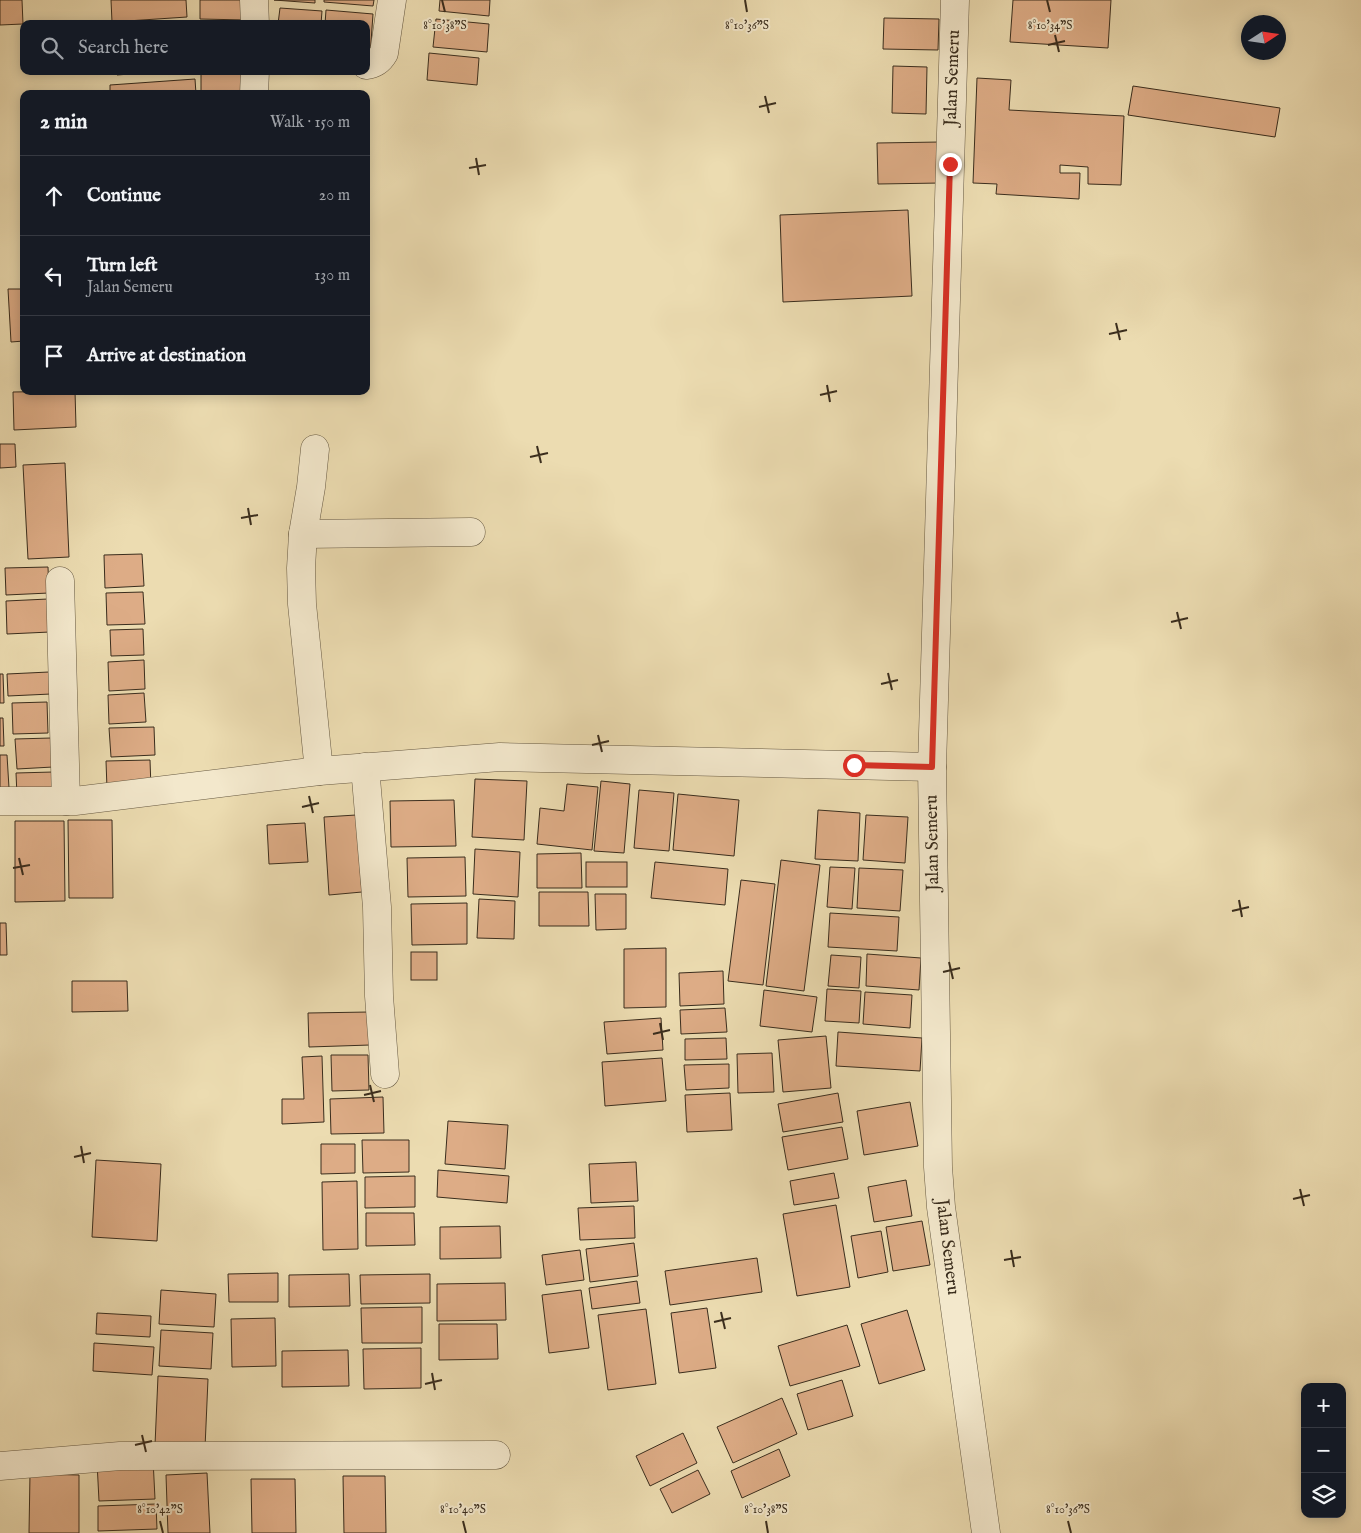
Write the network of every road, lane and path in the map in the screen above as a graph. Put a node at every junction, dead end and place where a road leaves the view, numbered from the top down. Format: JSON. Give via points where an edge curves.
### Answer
{"nodes":[{"id":1,"x":254,"y":0,"type":"edge"},
{"id":2,"x":392,"y":0,"type":"edge"},
{"id":3,"x":955,"y":0,"type":"edge"},
{"id":4,"x":255,"y":20,"type":"edge"},
{"id":5,"x":370,"y":64,"type":"edge"},
{"id":6,"x":255,"y":75,"type":"edge"},
{"id":7,"x":254,"y":90,"type":"edge"},
{"id":8,"x":315,"y":449,"type":"dead end"},
{"id":9,"x":470,"y":532,"type":"dead end"},
{"id":10,"x":303,"y":534,"type":"junction"},
{"id":11,"x":60,"y":580,"type":"dead end"},
{"id":12,"x":932,"y":767,"type":"junction"},
{"id":13,"x":365,"y":768,"type":"junction"},
{"id":14,"x":319,"y":771,"type":"junction"},
{"id":15,"x":0,"y":800,"type":"edge"},
{"id":16,"x":66,"y":801,"type":"junction"},
{"id":17,"x":385,"y":1074,"type":"dead end"},
{"id":18,"x":496,"y":1454,"type":"dead end"},
{"id":19,"x":0,"y":1466,"type":"edge"},
{"id":20,"x":986,"y":1533,"type":"edge"}],
"edges":[{"from":1,"to":4,"type":"street"},
{"from":2,"to":5,"type":"street","via":[[384,52],[381,58]]},
{"from":3,"to":12,"type":"street","name":"Jalan Semeru"},
{"from":6,"to":7,"type":"street"},
{"from":8,"to":10,"type":"street"},
{"from":9,"to":10,"type":"street"},
{"from":10,"to":14,"type":"street","via":[[302,604]]},
{"from":11,"to":16,"type":"street"},
{"from":12,"to":13,"type":"street","via":[[500,757]]},
{"from":12,"to":20,"type":"street","name":"Jalan Semeru","via":[[938,1167]]},
{"from":13,"to":14,"type":"street"},
{"from":13,"to":17,"type":"street"},
{"from":14,"to":16,"type":"street"},
{"from":15,"to":16,"type":"street"},
{"from":18,"to":19,"type":"street","via":[[120,1456]]}]}
